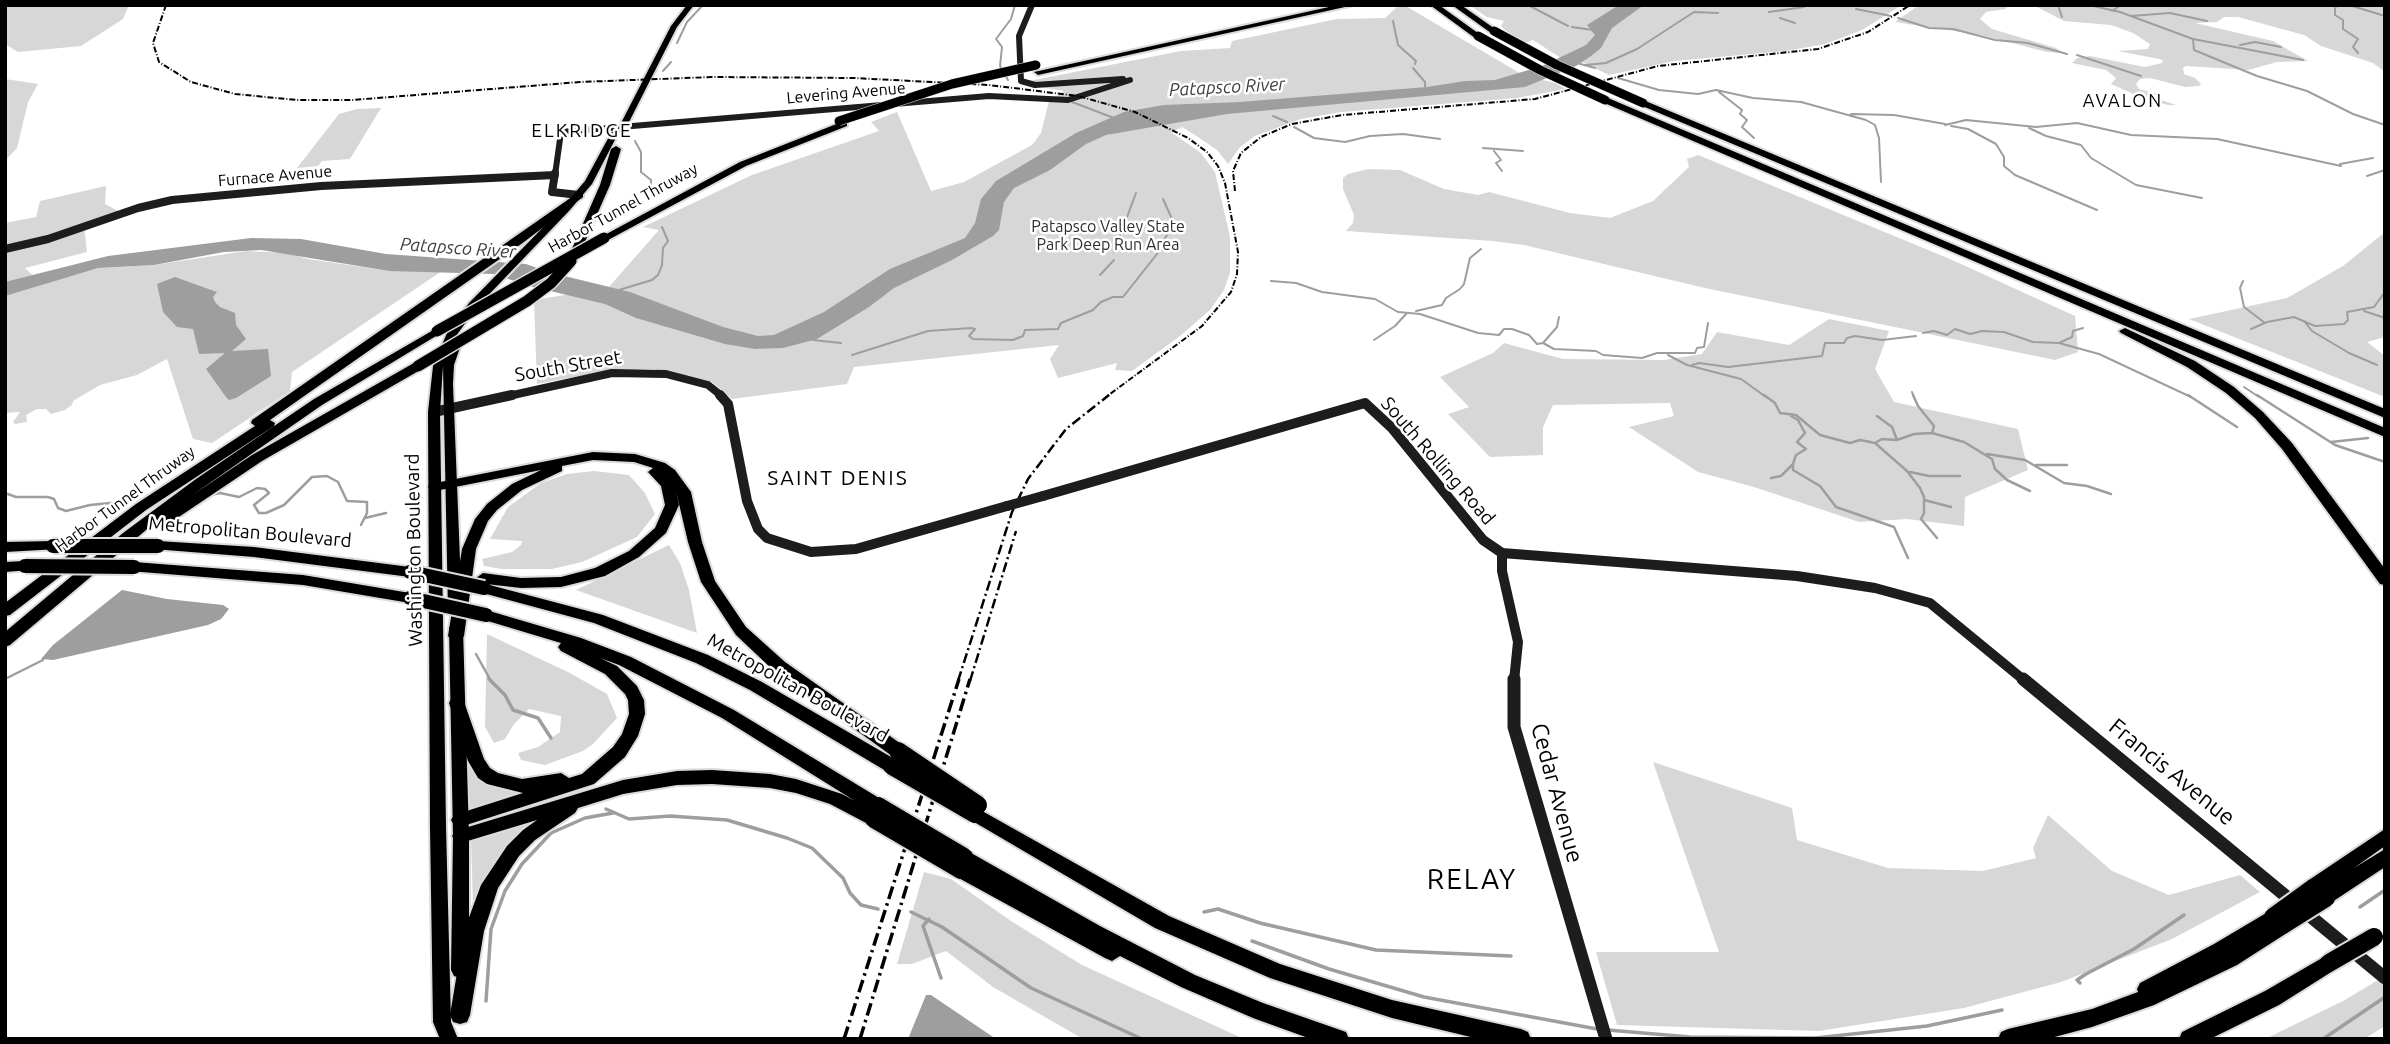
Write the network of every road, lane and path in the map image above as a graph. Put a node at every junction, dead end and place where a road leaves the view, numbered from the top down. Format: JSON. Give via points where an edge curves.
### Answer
{"nodes":[{"id":1,"x":1032,"y":5,"type":"edge"},
{"id":2,"x":1312,"y":5,"type":"edge"},
{"id":3,"x":1350,"y":5,"type":"edge"},
{"id":4,"x":1434,"y":5,"type":"edge"},
{"id":5,"x":1456,"y":5,"type":"edge"},
{"id":6,"x":685,"y":7,"type":"edge"},
{"id":7,"x":1037,"y":68,"type":"junction"},
{"id":8,"x":623,"y":126,"type":"junction"},
{"id":9,"x":616,"y":149,"type":"junction"},
{"id":10,"x":555,"y":175,"type":"junction"},
{"id":11,"x":579,"y":195,"type":"junction"},
{"id":12,"x":1909,"y":229,"type":"junction"},
{"id":13,"x":5,"y":249,"type":"edge"},
{"id":14,"x":525,"y":256,"type":"junction"},
{"id":15,"x":482,"y":301,"type":"junction"},
{"id":16,"x":2122,"y":303,"type":"junction"},
{"id":17,"x":437,"y":327,"type":"junction"},
{"id":18,"x":2385,"y":406,"type":"edge"},
{"id":19,"x":449,"y":409,"type":"junction"},
{"id":20,"x":434,"y":412,"type":"junction"},
{"id":21,"x":2385,"y":414,"type":"edge"},
{"id":22,"x":2385,"y":433,"type":"edge"},
{"id":23,"x":554,"y":469,"type":"junction"},
{"id":24,"x":173,"y":485,"type":"junction"},
{"id":25,"x":452,"y":488,"type":"junction"},
{"id":26,"x":435,"y":492,"type":"junction"},
{"id":27,"x":2339,"y":519,"type":"junction"},
{"id":28,"x":767,"y":538,"type":"joint"},
{"id":29,"x":5,"y":547,"type":"edge"},
{"id":30,"x":1502,"y":554,"type":"junction"},
{"id":31,"x":5,"y":567,"type":"edge"},
{"id":32,"x":2385,"y":580,"type":"edge"},
{"id":33,"x":483,"y":583,"type":"junction"},
{"id":34,"x":2385,"y":588,"type":"edge"},
{"id":35,"x":5,"y":611,"type":"edge"},
{"id":36,"x":486,"y":615,"type":"junction"},
{"id":37,"x":456,"y":636,"type":"junction"},
{"id":38,"x":5,"y":640,"type":"edge"},
{"id":39,"x":5,"y":647,"type":"edge"},
{"id":40,"x":457,"y":702,"type":"junction"},
{"id":41,"x":619,"y":752,"type":"junction"},
{"id":42,"x":895,"y":758,"type":"junction"},
{"id":43,"x":602,"y":792,"type":"junction"},
{"id":44,"x":876,"y":812,"type":"junction"},
{"id":45,"x":460,"y":828,"type":"junction"},
{"id":46,"x":438,"y":834,"type":"junction"},
{"id":47,"x":2385,"y":836,"type":"edge"},
{"id":48,"x":2385,"y":856,"type":"edge"},
{"id":49,"x":2320,"y":893,"type":"junction"},
{"id":50,"x":2381,"y":933,"type":"edge"},
{"id":51,"x":2385,"y":978,"type":"edge"},
{"id":52,"x":460,"y":1015,"type":"junction"},
{"id":53,"x":450,"y":1039,"type":"edge"},
{"id":54,"x":1339,"y":1039,"type":"edge"},
{"id":55,"x":1521,"y":1039,"type":"edge"},
{"id":56,"x":1606,"y":1039,"type":"edge"},
{"id":57,"x":2008,"y":1039,"type":"edge"},
{"id":58,"x":2189,"y":1039,"type":"edge"}],
"edges":[{"from":1,"to":8,"type":"street","name":"Levering Avenue","via":[[1019,36],[1021,81],[1035,85],[1129,80],[1068,100],[989,96]]},
{"from":2,"to":7,"type":"highway","name":"Harbor Tunnel Thruway"},
{"from":3,"to":7,"type":"highway","name":"Harbor Tunnel Thruway"},
{"from":4,"to":12,"type":"highway","bridge":true,"via":[[1478,36],[1548,74]]},
{"from":5,"to":16,"type":"highway","bridge":true,"via":[[1494,31],[1572,72]]},
{"from":6,"to":8,"type":"main road","name":"Washington Boulevard"},
{"from":7,"to":17,"type":"highway","name":"Harbor Tunnel Thruway","bridge":true,"via":[[841,122],[743,164]]},
{"from":8,"to":9,"type":"main road","name":"Washington Boulevard"},
{"from":8,"to":10,"type":"street","name":"Levering Avenue","via":[[561,132]]},
{"from":8,"to":11,"type":"main road","name":"Washington Boulevard"},
{"from":9,"to":14,"type":"main road","name":"Washington Boulevard","via":[[583,198]]},
{"from":9,"to":39,"type":"highway","bridge":true,"via":[[579,250],[560,274],[527,302],[192,500],[78,585]]},
{"from":10,"to":11,"type":"street","via":[[552,191]]},
{"from":10,"to":13,"type":"street","name":"Furnace Avenue","via":[[313,186],[172,200]]},
{"from":11,"to":14,"type":"main road","name":"Washington Boulevard"},
{"from":11,"to":24,"type":"highway","via":[[204,458]]},
{"from":12,"to":22,"type":"highway"},
{"from":12,"to":27,"type":"highway","via":[[2159,347],[2213,379],[2273,430]]},
{"from":14,"to":15,"type":"main road","name":"Washington Boulevard"},
{"from":15,"to":19,"type":"main road","name":"Washington Boulevard","via":[[454,347],[449,365]]},
{"from":15,"to":20,"type":"main road","name":"Washington Boulevard","via":[[452,333],[444,350],[434,386]]},
{"from":16,"to":18,"type":"highway"},
{"from":16,"to":21,"type":"highway"},
{"from":17,"to":24,"type":"highway","name":"Harbor Tunnel Thruway","via":[[324,389]]},
{"from":17,"to":38,"type":"highway","name":"Harbor Tunnel Thruway","via":[[201,482],[128,536]]},
{"from":19,"to":20,"type":"street","name":"South Street"},
{"from":19,"to":25,"type":"main road","name":"Washington Boulevard"},
{"from":19,"to":28,"type":"street","name":"South Street","via":[[612,373],[666,374],[708,385],[728,404],[748,505]]},
{"from":20,"to":26,"type":"main road","name":"Washington Boulevard"},
{"from":23,"to":25,"type":"highway"},
{"from":23,"to":33,"type":"highway","via":[[603,461],[654,471],[671,495],[668,518],[634,554],[590,575],[541,584]]},
{"from":23,"to":37,"type":"highway","via":[[517,487],[482,519],[469,549]]},
{"from":24,"to":35,"type":"highway","name":"Harbor Tunnel Thruway"},
{"from":25,"to":26,"type":"highway"},
{"from":25,"to":37,"type":"main road","name":"Washington Boulevard"},
{"from":25,"to":42,"type":"highway","via":[[593,456],[635,458],[660,466],[684,492],[708,582],[741,631]]},
{"from":26,"to":46,"type":"main road","name":"Washington Boulevard"},
{"from":27,"to":32,"type":"highway"},
{"from":27,"to":34,"type":"highway"},
{"from":28,"to":30,"type":"street","name":"South Rolling Road","bridge":true,"via":[[811,552],[840,551],[1365,403],[1392,428],[1483,540]]},
{"from":29,"to":33,"type":"highway","name":"Metropolitan Boulevard","bridge":true,"via":[[159,546],[254,552]]},
{"from":30,"to":51,"type":"street","name":"Francis Avenue","via":[[1797,576],[1875,588],[1930,603]]},
{"from":30,"to":56,"type":"street","name":"Cedar Avenue","via":[[1518,642],[1514,727]]},
{"from":31,"to":36,"type":"highway","bridge":true,"via":[[134,567],[303,580]]},
{"from":33,"to":42,"type":"highway","name":"Metropolitan Boulevard","via":[[598,619],[702,659]]},
{"from":36,"to":41,"type":"highway","via":[[568,648],[623,680],[636,700],[637,714]]},
{"from":36,"to":44,"type":"highway","via":[[576,642],[662,679],[728,714]]},
{"from":37,"to":40,"type":"main road","name":"Washington Boulevard"},
{"from":40,"to":41,"type":"highway","via":[[476,761],[484,773],[506,783],[551,783]]},
{"from":40,"to":45,"type":"main road","name":"Washington Boulevard"},
{"from":41,"to":45,"type":"highway","via":[[572,786]]},
{"from":42,"to":55,"type":"highway","name":"Metropolitan Boulevard","bridge":true,"via":[[1162,922],[1277,972],[1392,1009]]},
{"from":43,"to":44,"type":"highway","via":[[677,778],[742,778],[819,793]]},
{"from":43,"to":45,"type":"highway"},
{"from":43,"to":52,"type":"highway","via":[[529,835],[500,868],[474,931]]},
{"from":44,"to":54,"type":"highway","bridge":true,"via":[[1086,940],[1186,985]]},
{"from":45,"to":46,"type":"main road"},
{"from":45,"to":52,"type":"main road","name":"Washington Boulevard"},
{"from":46,"to":53,"type":"main road","name":"Washington Boulevard","via":[[442,1022]]},
{"from":47,"to":49,"type":"highway"},
{"from":48,"to":49,"type":"highway"},
{"from":49,"to":57,"type":"highway","bridge":true,"via":[[2230,959],[2187,980],[2092,1018]]},
{"from":50,"to":58,"type":"highway","bridge":true,"via":[[2272,998]]},
{"from":52,"to":53,"type":"main road","name":"Washington Boulevard"}]}
